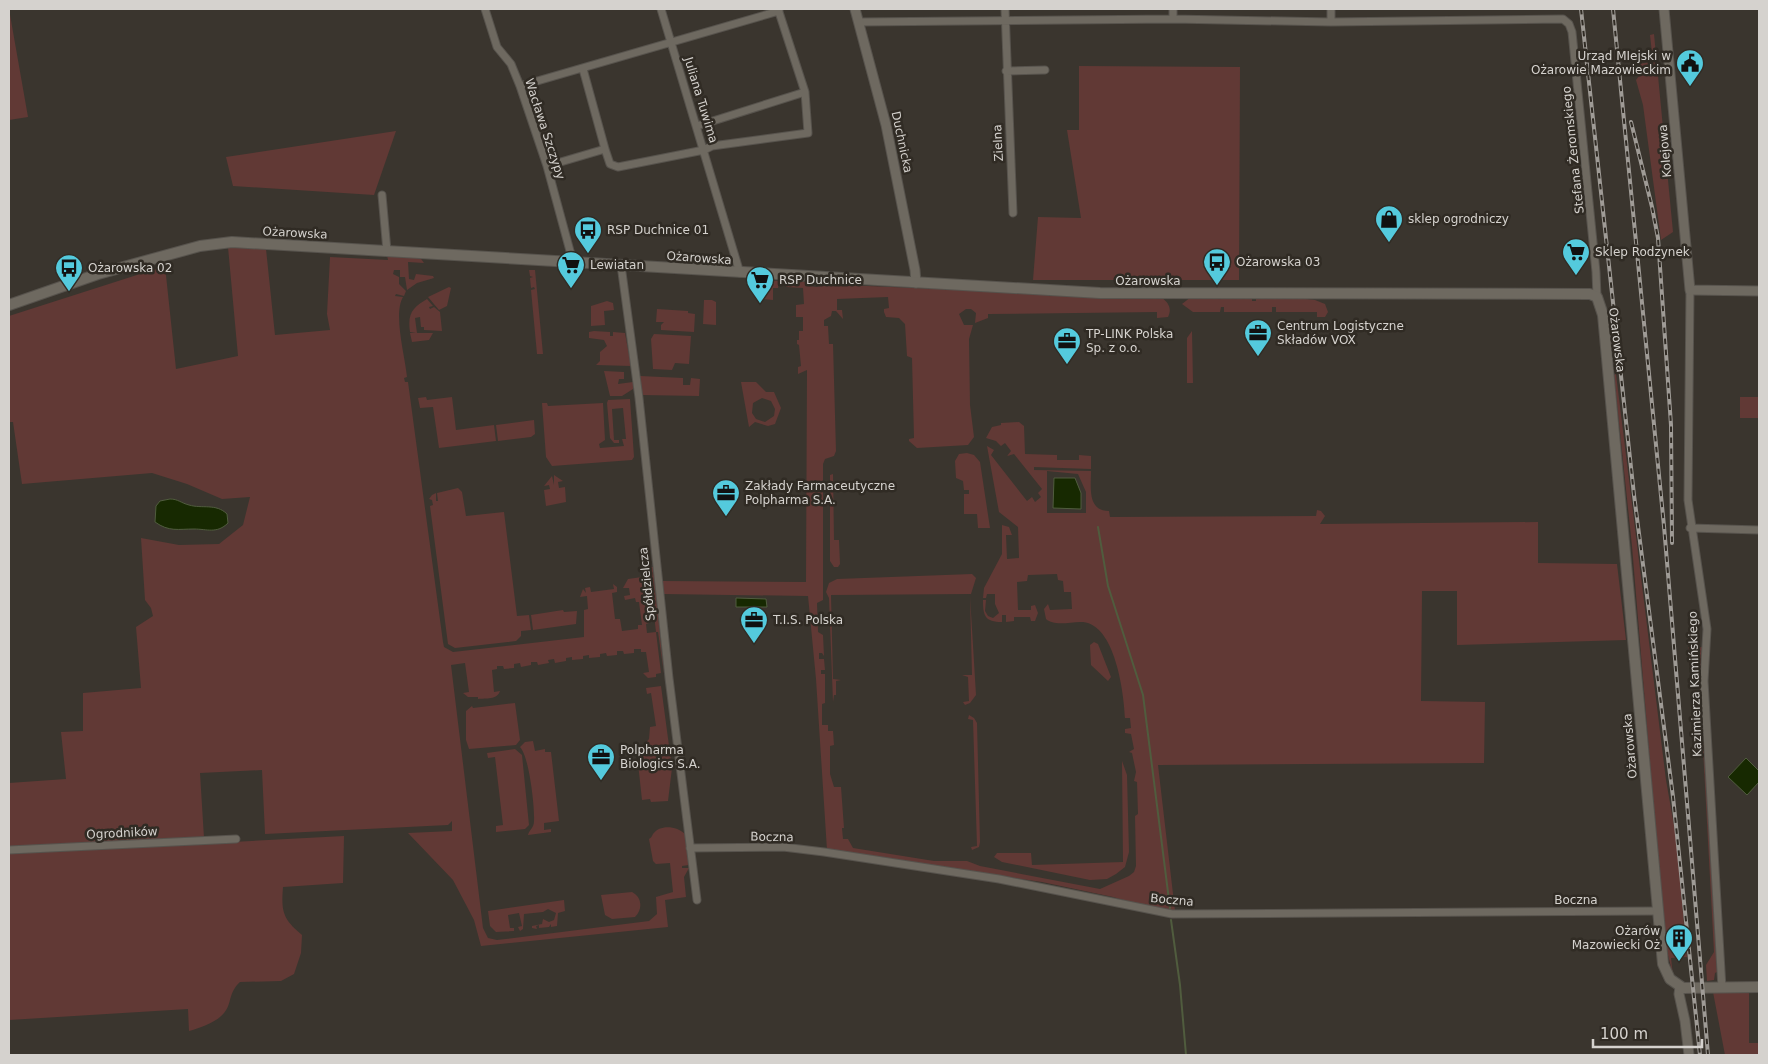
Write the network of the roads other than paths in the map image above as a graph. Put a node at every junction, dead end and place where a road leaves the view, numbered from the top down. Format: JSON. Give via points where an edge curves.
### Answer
{"nodes":[{"id":1,"x":485,"y":9,"type":"edge"},
{"id":2,"x":661,"y":9,"type":"edge"},
{"id":3,"x":855,"y":9,"type":"edge"},
{"id":4,"x":1005,"y":9,"type":"edge"},
{"id":5,"x":1173,"y":9,"type":"edge"},
{"id":6,"x":1331,"y":9,"type":"edge"},
{"id":7,"x":1664,"y":9,"type":"edge"},
{"id":8,"x":778,"y":10,"type":"edge"},
{"id":9,"x":1173,"y":19,"type":"junction"},
{"id":10,"x":1005,"y":21,"type":"junction"},
{"id":11,"x":858,"y":22,"type":"junction"},
{"id":12,"x":1331,"y":22,"type":"junction"},
{"id":13,"x":671,"y":43,"type":"junction"},
{"id":14,"x":583,"y":69,"type":"junction"},
{"id":15,"x":1045,"y":70,"type":"dead end"},
{"id":16,"x":1006,"y":71,"type":"junction"},
{"id":17,"x":520,"y":86,"type":"junction"},
{"id":18,"x":805,"y":92,"type":"junction"},
{"id":19,"x":696,"y":126,"type":"junction"},
{"id":20,"x":605,"y":149,"type":"junction"},
{"id":21,"x":704,"y":150,"type":"junction"},
{"id":22,"x":547,"y":166,"type":"junction"},
{"id":23,"x":382,"y":195,"type":"dead end"},
{"id":24,"x":1013,"y":213,"type":"dead end"},
{"id":25,"x":387,"y":250,"type":"junction"},
{"id":26,"x":573,"y":262,"type":"junction"},
{"id":27,"x":621,"y":265,"type":"junction"},
{"id":28,"x":740,"y":273,"type":"junction"},
{"id":29,"x":916,"y":283,"type":"junction"},
{"id":30,"x":1690,"y":290,"type":"junction"},
{"id":31,"x":1759,"y":291,"type":"edge"},
{"id":32,"x":1597,"y":297,"type":"junction"},
{"id":33,"x":9,"y":305,"type":"edge"},
{"id":34,"x":1690,"y":528,"type":"junction"},
{"id":35,"x":1759,"y":530,"type":"edge"},
{"id":36,"x":236,"y":839,"type":"dead end"},
{"id":37,"x":690,"y":848,"type":"junction"},
{"id":38,"x":9,"y":850,"type":"edge"},
{"id":39,"x":697,"y":900,"type":"dead end"},
{"id":40,"x":1658,"y":911,"type":"junction"},
{"id":41,"x":1680,"y":987,"type":"junction"},
{"id":42,"x":1722,"y":988,"type":"junction"},
{"id":43,"x":1759,"y":988,"type":"edge"},
{"id":44,"x":1689,"y":1055,"type":"edge"}],
"edges":[{"from":1,"to":17,"type":"street","name":"Wacława Szczypy","via":[[497,48],[511,64]]},
{"from":2,"to":13,"type":"street"},
{"from":3,"to":11,"type":"street","name":"Duchnicka"},
{"from":4,"to":10,"type":"street","name":"Zielna"},
{"from":5,"to":9,"type":"street"},
{"from":6,"to":12,"type":"street"},
{"from":7,"to":30,"type":"street","name":"Kolejowa"},
{"from":8,"to":13,"type":"street","name":"Juliana Tuwima"},
{"from":8,"to":18,"type":"street"},
{"from":9,"to":10,"type":"street","name":"Stefana Żeromskiego"},
{"from":9,"to":12,"type":"street","name":"Stefana Żeromskiego"},
{"from":10,"to":11,"type":"street","name":"Stefana Żeromskiego"},
{"from":10,"to":16,"type":"street","name":"Zielna"},
{"from":11,"to":29,"type":"street","name":"Duchnicka","via":[[886,125]]},
{"from":12,"to":32,"type":"street","name":"Stefana Żeromskiego","via":[[1560,18],[1569,24]]},
{"from":13,"to":14,"type":"street"},
{"from":13,"to":19,"type":"street","name":"Juliana Tuwima"},
{"from":14,"to":17,"type":"street"},
{"from":14,"to":20,"type":"street"},
{"from":15,"to":16,"type":"street"},
{"from":16,"to":24,"type":"street","name":"Zielna"},
{"from":17,"to":22,"type":"street","name":"Wacława Szczypy"},
{"from":18,"to":19,"type":"street"},
{"from":18,"to":21,"type":"street","via":[[808,133],[712,146]]},
{"from":19,"to":21,"type":"street","name":"Juliana Tuwima"},
{"from":20,"to":21,"type":"street","via":[[610,164],[618,167]]},
{"from":20,"to":22,"type":"street"},
{"from":21,"to":28,"type":"street","name":"Juliana Tuwima"},
{"from":22,"to":26,"type":"street","name":"Wacława Szczypy"},
{"from":23,"to":25,"type":"street"},
{"from":25,"to":26,"type":"main road","name":"Ożarowska"},
{"from":25,"to":33,"type":"main road","name":"Ożarowska","via":[[211,243],[98,274]]},
{"from":26,"to":27,"type":"main road","name":"Ożarowska"},
{"from":27,"to":28,"type":"main road","name":"Ożarowska"},
{"from":27,"to":37,"type":"street","name":"Spółdzielcza"},
{"from":28,"to":29,"type":"main road","name":"Ożarowska"},
{"from":29,"to":32,"type":"main road","name":"Ożarowska","via":[[1100,293],[1582,293]]},
{"from":30,"to":31,"type":"street"},
{"from":30,"to":34,"type":"street","name":"Kazimierza Kamińskiego"},
{"from":32,"to":40,"type":"main road","name":"Ożarowska","via":[[1603,315],[1620,480]]},
{"from":34,"to":35,"type":"street"},
{"from":34,"to":42,"type":"street","name":"Kazimierza Kamińskiego","via":[[1706,629],[1704,681]]},
{"from":36,"to":38,"type":"street","name":"Ogrodników"},
{"from":37,"to":39,"type":"street","name":"Spółdzielcza"},
{"from":37,"to":40,"type":"street","name":"Boczna","via":[[783,847],[824,852],[999,879],[1172,914]]},
{"from":40,"to":41,"type":"main road","name":"Ożarowska","via":[[1664,967],[1670,979]]},
{"from":41,"to":42,"type":"main road"},
{"from":41,"to":44,"type":"street"},
{"from":42,"to":43,"type":"main road"}]}
